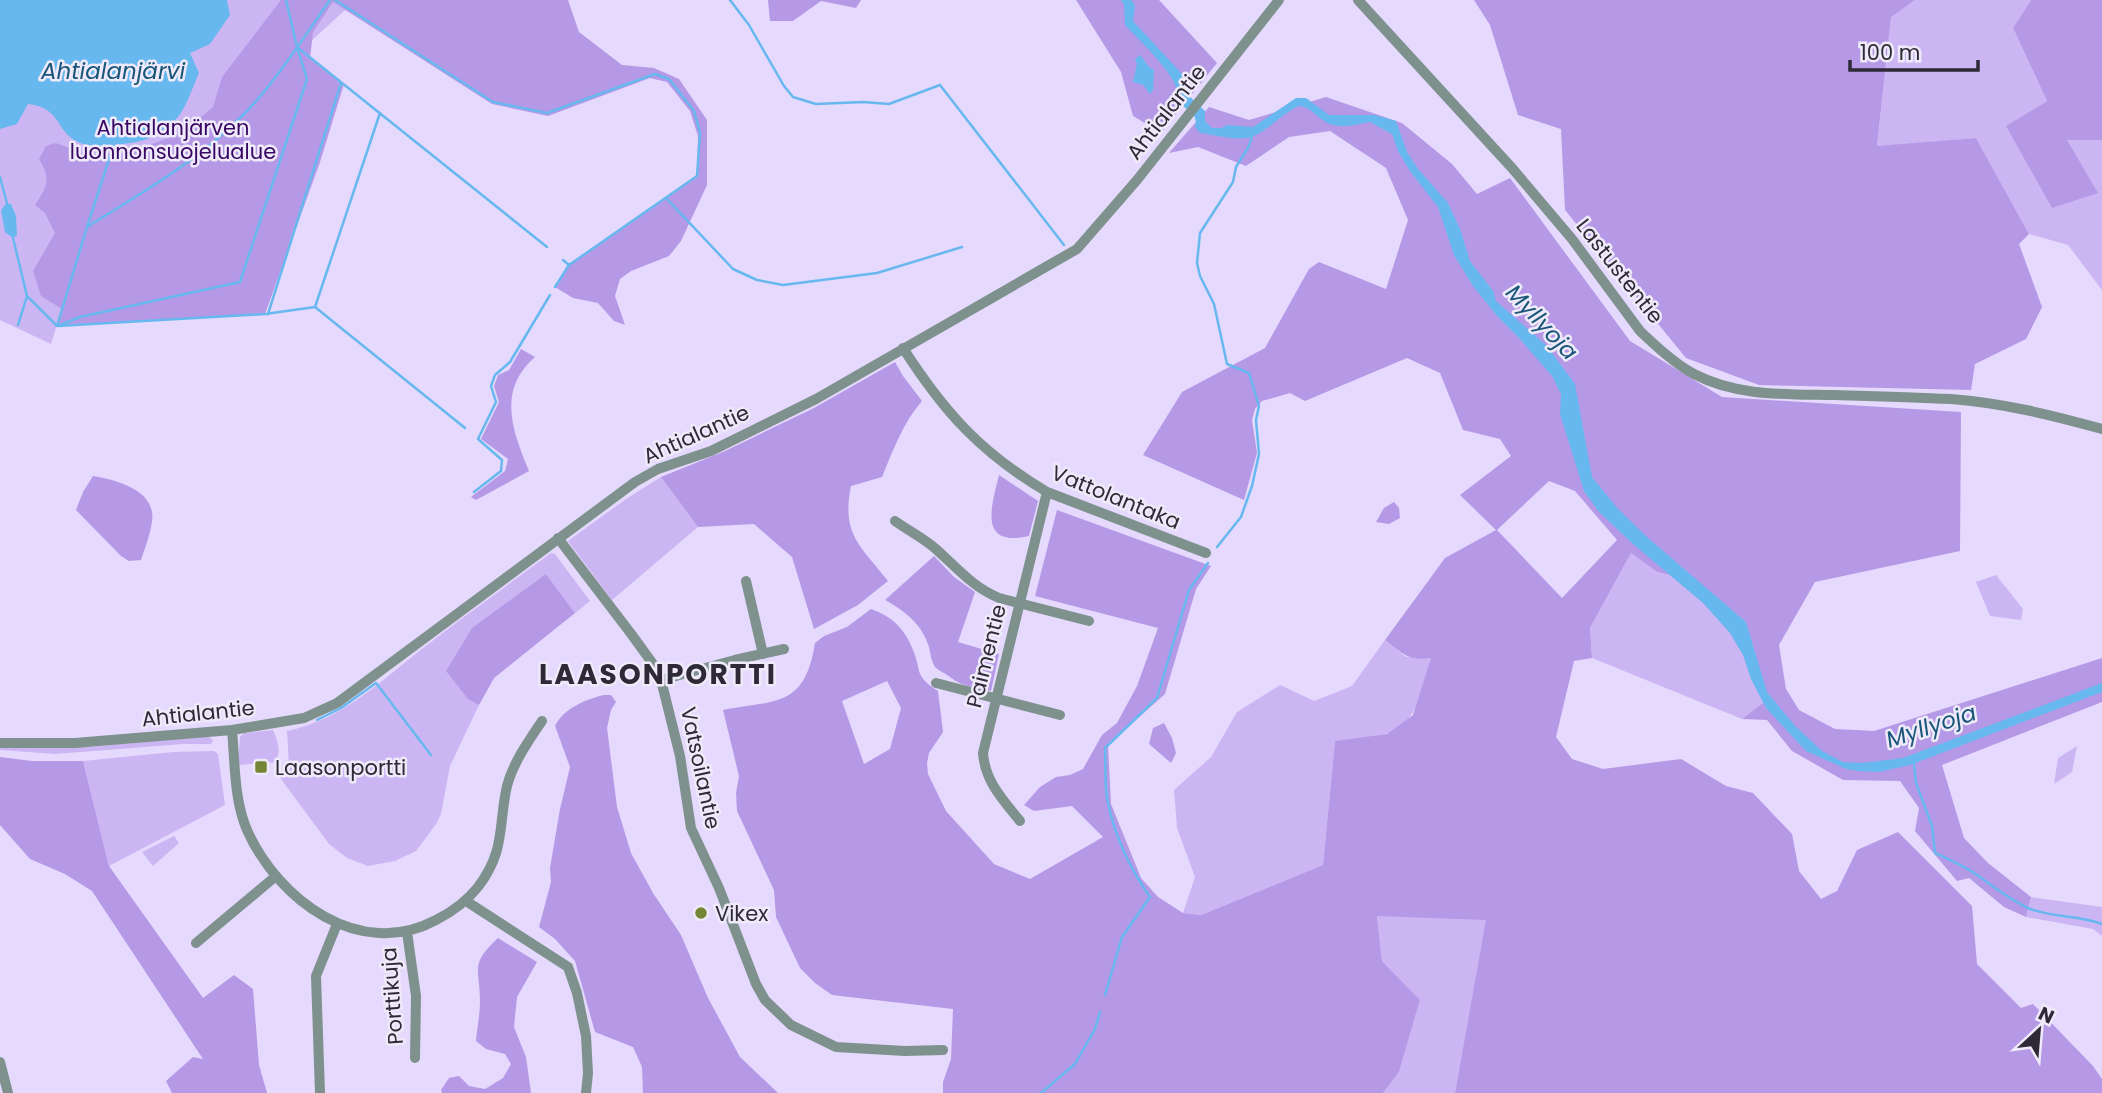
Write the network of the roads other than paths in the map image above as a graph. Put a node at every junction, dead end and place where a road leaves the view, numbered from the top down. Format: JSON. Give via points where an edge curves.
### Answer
{"nodes":[{"id":1,"x":1279,"y":0,"type":"edge"},
{"id":2,"x":1358,"y":0,"type":"edge"},
{"id":3,"x":903,"y":348,"type":"junction"},
{"id":4,"x":2102,"y":429,"type":"edge"},
{"id":5,"x":1047,"y":492,"type":"junction"},
{"id":6,"x":895,"y":521,"type":"dead end"},
{"id":7,"x":558,"y":538,"type":"junction"},
{"id":8,"x":1206,"y":553,"type":"dead end"},
{"id":9,"x":746,"y":581,"type":"dead end"},
{"id":10,"x":1019,"y":604,"type":"junction"},
{"id":11,"x":1089,"y":621,"type":"dead end"},
{"id":12,"x":784,"y":649,"type":"dead end"},
{"id":13,"x":763,"y":654,"type":"junction"},
{"id":14,"x":661,"y":680,"type":"junction"},
{"id":15,"x":936,"y":683,"type":"dead end"},
{"id":16,"x":995,"y":699,"type":"junction"},
{"id":17,"x":1060,"y":715,"type":"dead end"},
{"id":18,"x":542,"y":721,"type":"dead end"},
{"id":19,"x":232,"y":730,"type":"junction"},
{"id":20,"x":0,"y":743,"type":"edge"},
{"id":21,"x":1020,"y":821,"type":"dead end"},
{"id":22,"x":276,"y":876,"type":"junction"},
{"id":23,"x":466,"y":901,"type":"junction"},
{"id":24,"x":337,"y":924,"type":"junction"},
{"id":25,"x":407,"y":932,"type":"junction"},
{"id":26,"x":196,"y":943,"type":"dead end"},
{"id":27,"x":943,"y":1050,"type":"dead end"},
{"id":28,"x":415,"y":1058,"type":"dead end"},
{"id":29,"x":0,"y":1062,"type":"edge"},
{"id":30,"x":8,"y":1093,"type":"edge"},
{"id":31,"x":320,"y":1093,"type":"edge"},
{"id":32,"x":586,"y":1093,"type":"edge"}],
"edges":[{"from":1,"to":3,"type":"street","name":"Ahtialantie","via":[[1077,248]]},
{"from":2,"to":4,"type":"street","name":"Lastustentie","via":[[1555,218],[1640,331],[1693,374],[1733,388],[1783,395],[1994,403]]},
{"from":3,"to":5,"type":"street","name":"Vattolantaka","via":[[929,389],[973,438]]},
{"from":3,"to":7,"type":"street","name":"Ahtialantie","via":[[816,399],[710,451],[658,469]]},
{"from":5,"to":8,"type":"street","name":"Vattolantaka"},
{"from":5,"to":10,"type":"street","name":"Paimentie"},
{"from":6,"to":10,"type":"street","via":[[932,546],[985,593]]},
{"from":7,"to":14,"type":"street","name":"Vatsoilantie"},
{"from":7,"to":19,"type":"street","name":"Ahtialantie","via":[[337,704],[304,718]]},
{"from":9,"to":13,"type":"street"},
{"from":10,"to":11,"type":"street"},
{"from":10,"to":16,"type":"street","name":"Paimentie"},
{"from":12,"to":13,"type":"street"},
{"from":13,"to":14,"type":"street"},
{"from":14,"to":27,"type":"street","name":"Vatsoilantie","via":[[693,835],[765,1000],[796,1028],[836,1047]]},
{"from":15,"to":16,"type":"street"},
{"from":16,"to":17,"type":"street"},
{"from":16,"to":21,"type":"street","name":"Paimentie","via":[[982,753],[984,769]]},
{"from":18,"to":23,"type":"street","via":[[509,779],[492,863]]},
{"from":19,"to":20,"type":"street","name":"Ahtialantie","via":[[75,743]]},
{"from":19,"to":22,"type":"street","via":[[242,817]]},
{"from":22,"to":24,"type":"street","via":[[302,902]]},
{"from":22,"to":26,"type":"street"},
{"from":23,"to":25,"type":"street"},
{"from":23,"to":32,"type":"street","via":[[568,967],[586,1036]]},
{"from":24,"to":25,"type":"street","via":[[370,933]]},
{"from":24,"to":31,"type":"street","via":[[316,976]]},
{"from":25,"to":28,"type":"street","name":"Porttikuja","via":[[416,996]]},
{"from":29,"to":30,"type":"street"}]}
